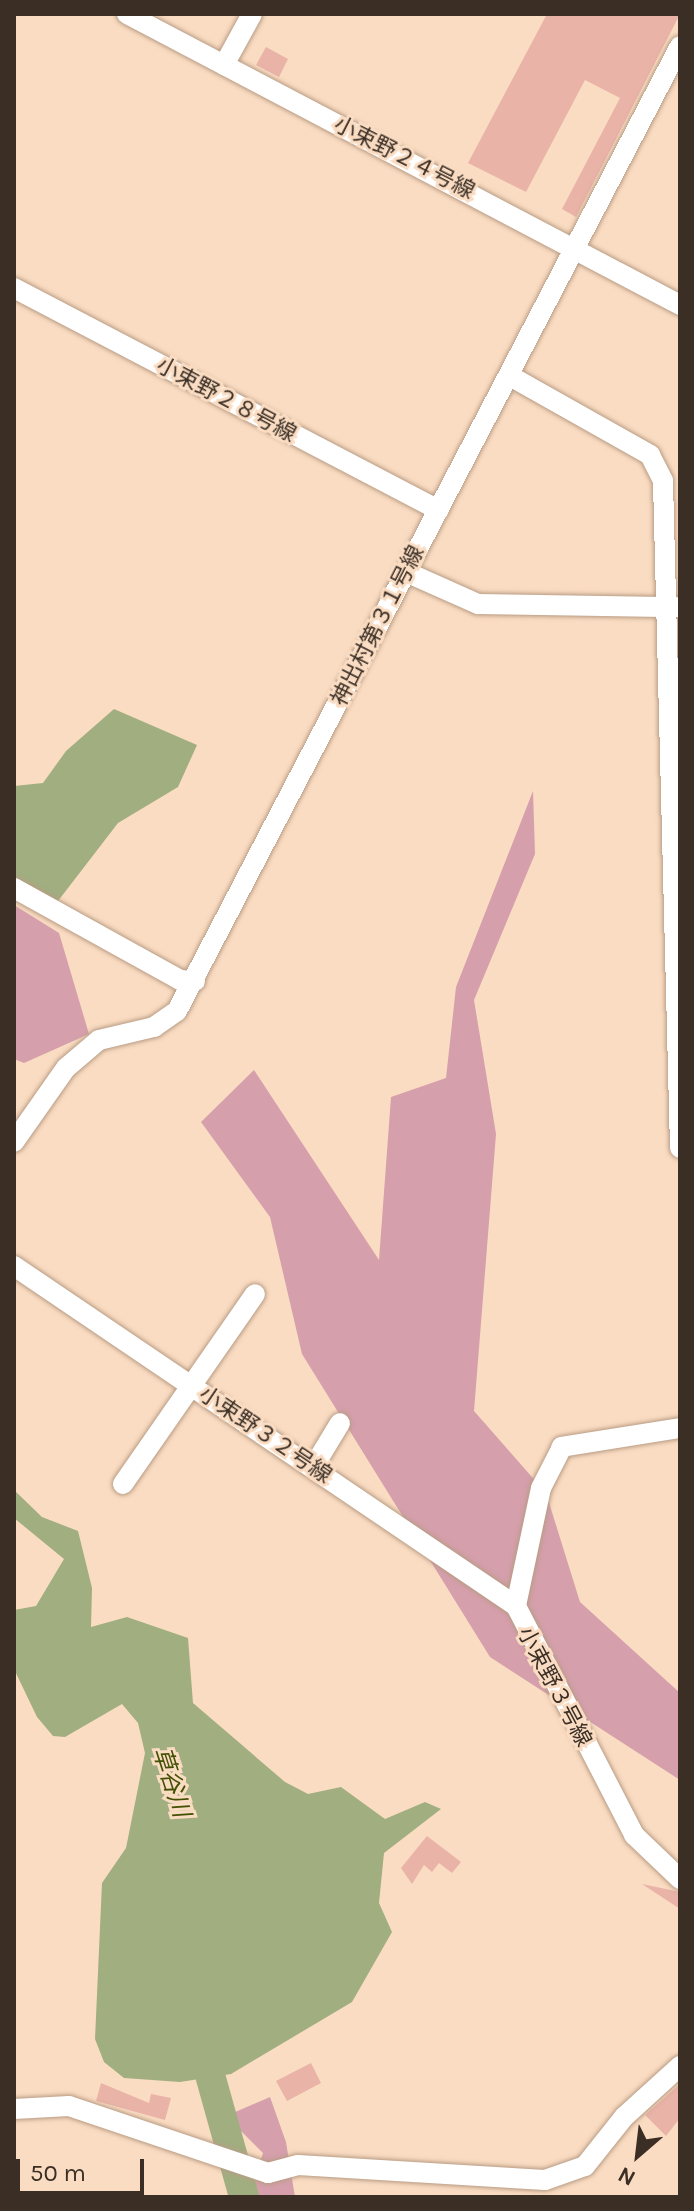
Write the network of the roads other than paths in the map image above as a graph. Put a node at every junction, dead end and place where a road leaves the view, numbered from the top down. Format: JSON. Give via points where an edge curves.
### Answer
{"nodes":[{"id":1,"x":127,"y":14,"type":"edge"},
{"id":2,"x":252,"y":14,"type":"edge"},
{"id":3,"x":680,"y":46,"type":"edge"},
{"id":4,"x":224,"y":65,"type":"junction"},
{"id":5,"x":576,"y":247,"type":"junction"},
{"id":6,"x":14,"y":288,"type":"edge"},
{"id":7,"x":680,"y":305,"type":"edge"},
{"id":8,"x":510,"y":376,"type":"junction"},
{"id":9,"x":438,"y":510,"type":"junction"},
{"id":10,"x":406,"y":572,"type":"junction"},
{"id":11,"x":673,"y":607,"type":"edge"},
{"id":12,"x":14,"y":888,"type":"edge"},
{"id":13,"x":676,"y":896,"type":"edge"},
{"id":14,"x":195,"y":981,"type":"junction"},
{"id":15,"x":14,"y":1142,"type":"edge"},
{"id":16,"x":680,"y":1148,"type":"edge"},
{"id":17,"x":14,"y":1266,"type":"edge"},
{"id":18,"x":255,"y":1294,"type":"dead end"},
{"id":19,"x":188,"y":1384,"type":"junction"},
{"id":20,"x":340,"y":1423,"type":"dead end"},
{"id":21,"x":680,"y":1428,"type":"edge"},
{"id":22,"x":314,"y":1466,"type":"junction"},
{"id":23,"x":123,"y":1484,"type":"dead end"},
{"id":24,"x":516,"y":1606,"type":"junction"},
{"id":25,"x":680,"y":1879,"type":"edge"},
{"id":26,"x":680,"y":2066,"type":"edge"},
{"id":27,"x":14,"y":2109,"type":"edge"},
{"id":28,"x":469,"y":2189,"type":"edge"}],
"edges":[{"from":1,"to":4,"type":"street","name":"小束野２４号線"},
{"from":2,"to":4,"type":"street"},
{"from":3,"to":5,"type":"street","name":"神出村第３１号線"},
{"from":4,"to":5,"type":"street","name":"小束野２４号線"},
{"from":5,"to":7,"type":"street","name":"小束野２４号線"},
{"from":5,"to":8,"type":"street","name":"神出村第３１号線"},
{"from":6,"to":9,"type":"street","name":"小束野２８号線"},
{"from":8,"to":9,"type":"street","name":"神出村第３１号線"},
{"from":8,"to":11,"type":"street","via":[[650,455],[663,481]]},
{"from":9,"to":10,"type":"street","name":"神出村第３１号線"},
{"from":10,"to":11,"type":"street","via":[[478,604]]},
{"from":10,"to":14,"type":"street","name":"神出村第３１号線"},
{"from":11,"to":13,"type":"street"},
{"from":12,"to":14,"type":"street","via":[[180,980]]},
{"from":13,"to":16,"type":"street"},
{"from":14,"to":15,"type":"street","name":"神出村第３１号線","via":[[177,1011],[154,1027],[99,1040],[66,1068]]},
{"from":17,"to":19,"type":"street","name":"小束野３２号線"},
{"from":18,"to":19,"type":"street"},
{"from":19,"to":22,"type":"street","name":"小束野３２号線"},
{"from":19,"to":23,"type":"street"},
{"from":20,"to":22,"type":"street"},
{"from":21,"to":24,"type":"street","name":"小束野３号線","via":[[562,1447],[541,1488]]},
{"from":22,"to":24,"type":"street","name":"小束野３２号線"},
{"from":24,"to":25,"type":"street","name":"小束野３号線","via":[[634,1835]]},
{"from":26,"to":28,"type":"street","via":[[642,2098],[585,2166],[545,2180]]},
{"from":27,"to":28,"type":"street","via":[[69,2106],[236,2165],[377,2168]]}]}
